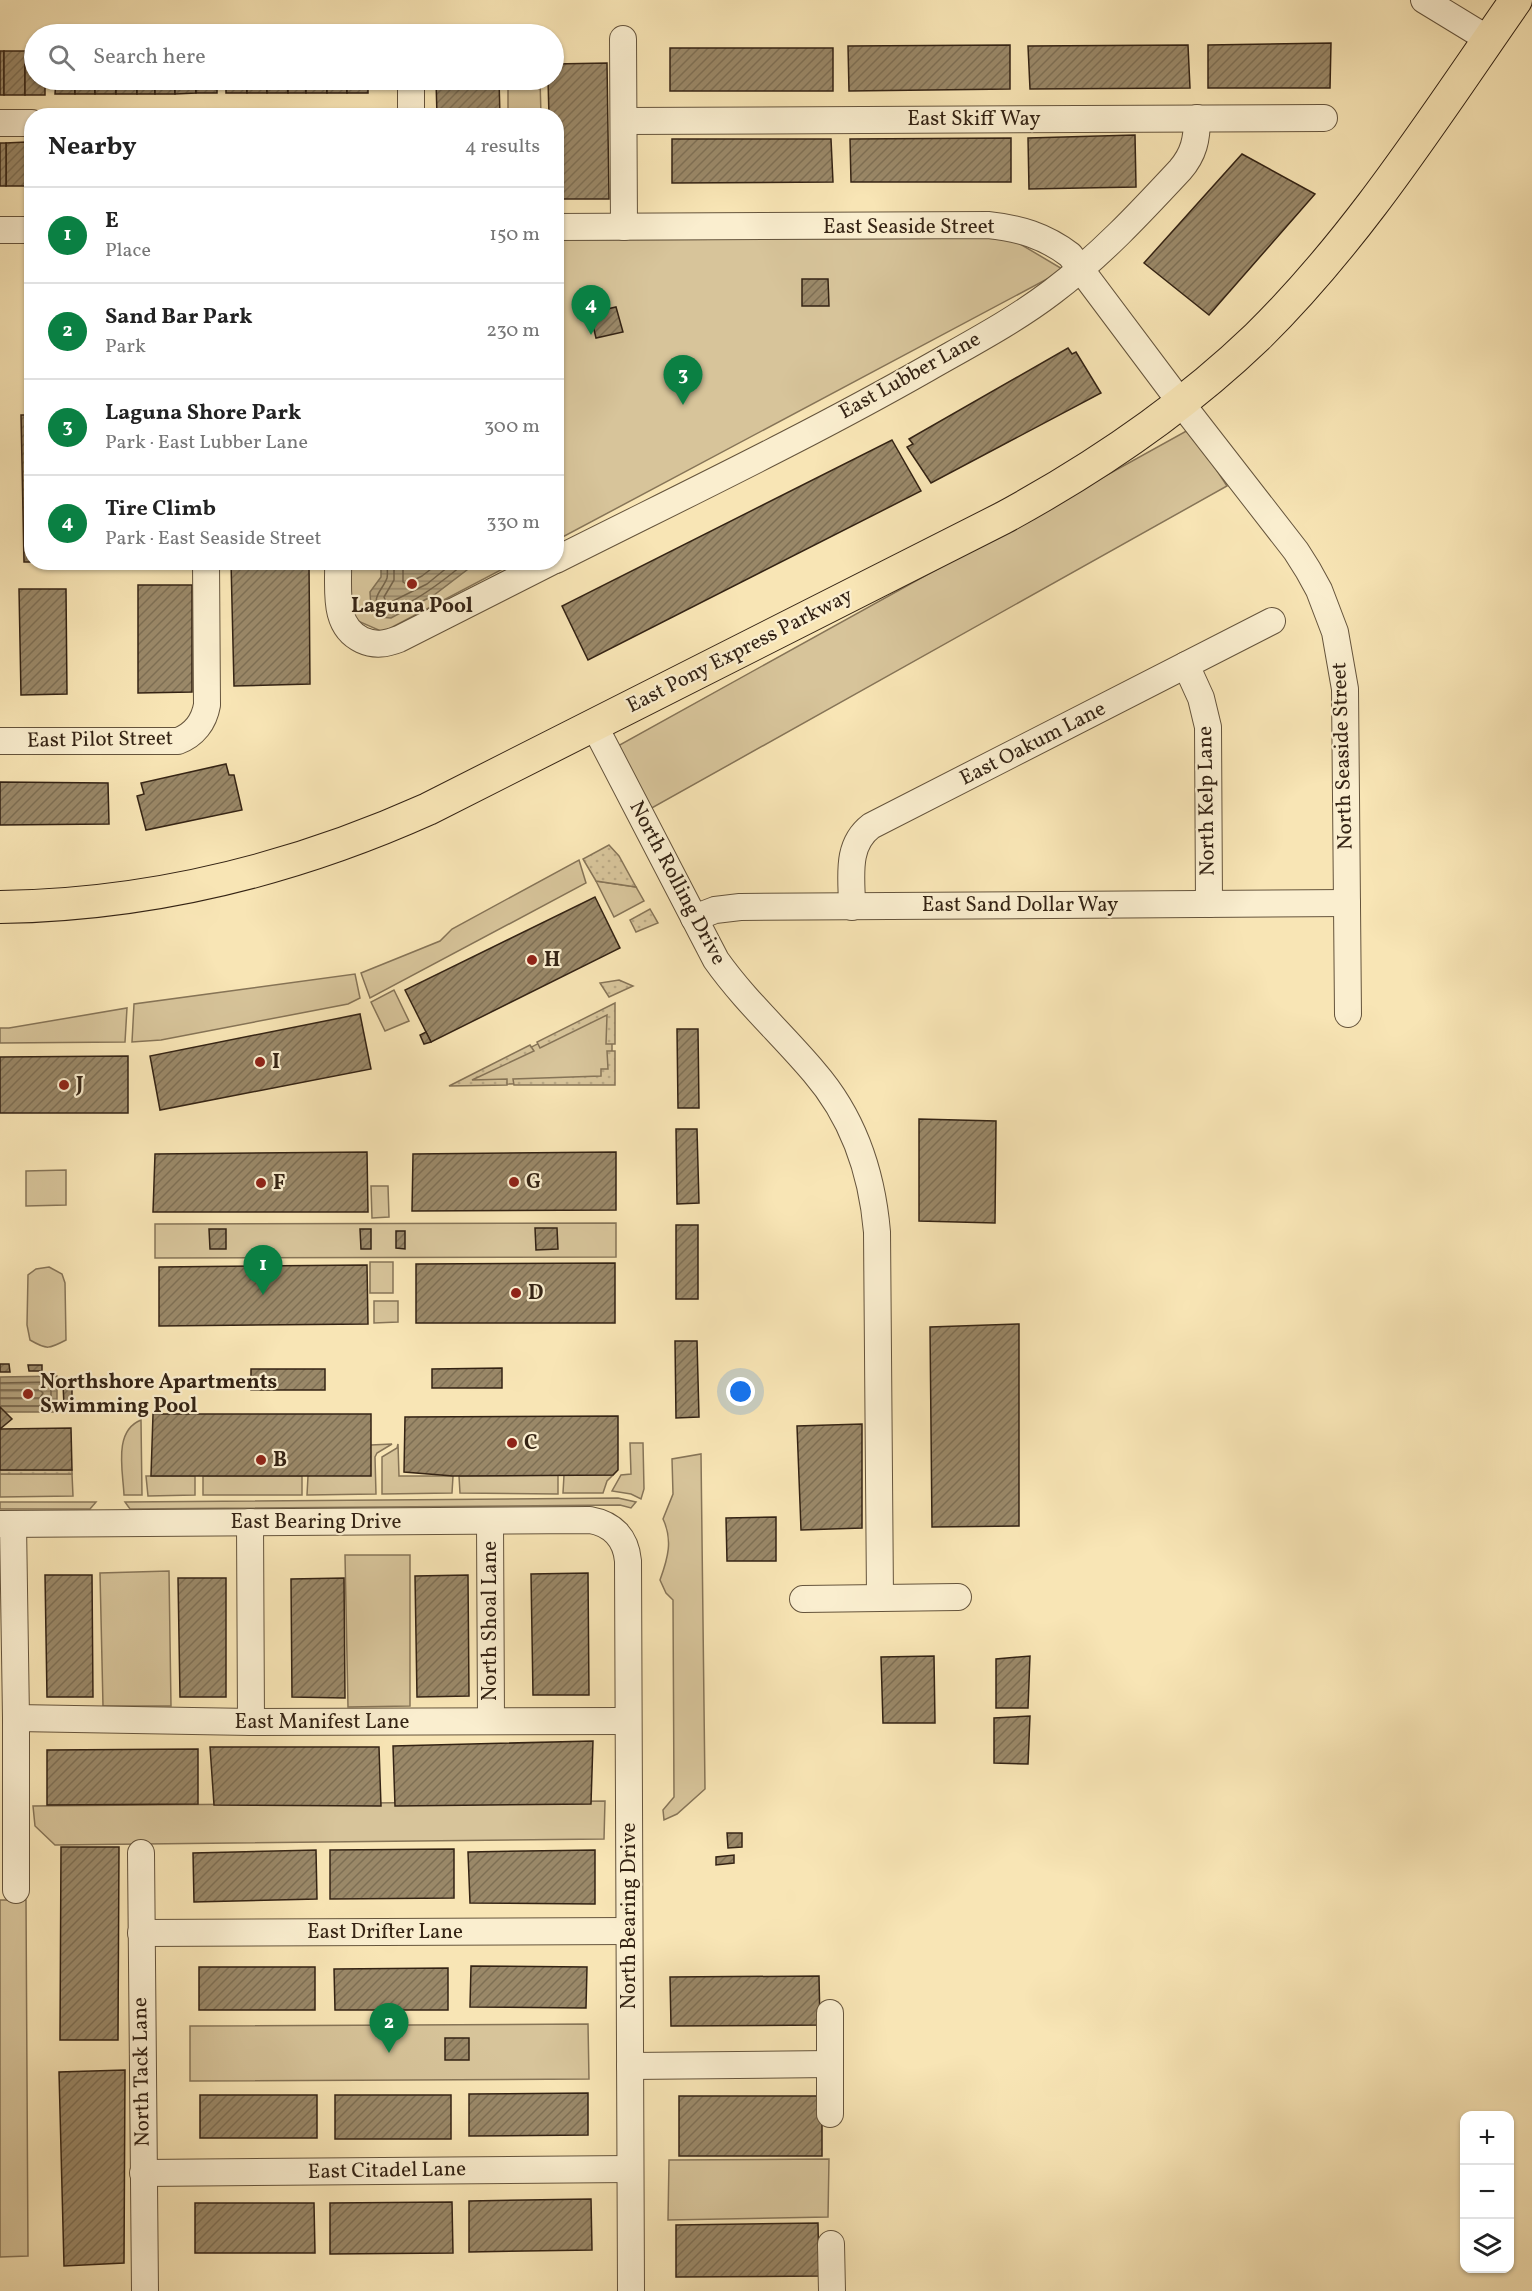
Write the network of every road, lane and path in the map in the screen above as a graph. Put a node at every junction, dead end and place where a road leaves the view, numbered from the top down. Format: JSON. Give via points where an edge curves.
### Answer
{"nodes":[{"id":1,"x":1424,"y":0,"type":"edge"},
{"id":2,"x":1516,"y":0,"type":"edge"},
{"id":3,"x":1532,"y":8,"type":"edge"},
{"id":4,"x":623,"y":39,"type":"dead end"},
{"id":5,"x":1488,"y":39,"type":"junction"},
{"id":6,"x":411,"y":90,"type":"edge"},
{"id":7,"x":411,"y":108,"type":"edge"},
{"id":8,"x":1197,"y":118,"type":"junction"},
{"id":9,"x":1324,"y":118,"type":"dead end"},
{"id":10,"x":624,"y":121,"type":"junction"},
{"id":11,"x":0,"y":123,"type":"edge"},
{"id":12,"x":24,"y":123,"type":"edge"},
{"id":13,"x":1378,"y":197,"type":"junction"},
{"id":14,"x":624,"y":227,"type":"junction"},
{"id":15,"x":564,"y":228,"type":"edge"},
{"id":16,"x":0,"y":230,"type":"edge"},
{"id":17,"x":24,"y":230,"type":"edge"},
{"id":18,"x":1082,"y":267,"type":"junction"},
{"id":19,"x":1181,"y":403,"type":"junction"},
{"id":20,"x":564,"y":556,"type":"edge"},
{"id":21,"x":206,"y":570,"type":"edge"},
{"id":22,"x":338,"y":570,"type":"edge"},
{"id":23,"x":535,"y":570,"type":"edge"},
{"id":24,"x":1272,"y":621,"type":"dead end"},
{"id":25,"x":1186,"y":665,"type":"junction"},
{"id":26,"x":594,"y":725,"type":"junction"},
{"id":27,"x":0,"y":741,"type":"edge"},
{"id":28,"x":1347,"y":903,"type":"junction"},
{"id":29,"x":1209,"y":904,"type":"junction"},
{"id":30,"x":0,"y":907,"type":"edge"},
{"id":31,"x":852,"y":907,"type":"junction"},
{"id":32,"x":694,"y":918,"type":"junction"},
{"id":33,"x":1347,"y":1014,"type":"dead end"},
{"id":34,"x":490,"y":1521,"type":"junction"},
{"id":35,"x":250,"y":1522,"type":"junction"},
{"id":36,"x":3,"y":1524,"type":"edge"},
{"id":37,"x":624,"y":1542,"type":"joint"},
{"id":38,"x":958,"y":1597,"type":"dead end"},
{"id":39,"x":880,"y":1598,"type":"junction"},
{"id":40,"x":803,"y":1599,"type":"dead end"},
{"id":41,"x":16,"y":1718,"type":"junction"},
{"id":42,"x":628,"y":1720,"type":"junction"},
{"id":43,"x":491,"y":1721,"type":"junction"},
{"id":44,"x":251,"y":1722,"type":"junction"},
{"id":45,"x":141,"y":1853,"type":"dead end"},
{"id":46,"x":16,"y":1890,"type":"dead end"},
{"id":47,"x":629,"y":1930,"type":"junction"},
{"id":48,"x":141,"y":1933,"type":"junction"},
{"id":49,"x":830,"y":2013,"type":"dead end"},
{"id":50,"x":830,"y":2064,"type":"junction"},
{"id":51,"x":630,"y":2066,"type":"junction"},
{"id":52,"x":830,"y":2114,"type":"dead end"},
{"id":53,"x":630,"y":2169,"type":"junction"},
{"id":54,"x":143,"y":2173,"type":"junction"},
{"id":55,"x":831,"y":2244,"type":"dead end"},
{"id":56,"x":145,"y":2291,"type":"edge"},
{"id":57,"x":631,"y":2291,"type":"edge"},
{"id":58,"x":832,"y":2291,"type":"edge"}],
"edges":[{"from":1,"to":5,"type":"street"},
{"from":2,"to":5,"type":"main road","name":"East Pony Express Parkway"},
{"from":3,"to":13,"type":"main road","name":"East Pony Express Parkway","via":[[1437,140]]},
{"from":4,"to":10,"type":"street"},
{"from":5,"to":13,"type":"main road","name":"East Pony Express Parkway"},
{"from":6,"to":7,"type":"street"},
{"from":8,"to":9,"type":"street","name":"East Skiff Way"},
{"from":8,"to":10,"type":"street","name":"East Skiff Way"},
{"from":8,"to":18,"type":"street","name":"East Lubber Lane","via":[[1195,143],[1187,162],[1112,242]]},
{"from":10,"to":14,"type":"street"},
{"from":11,"to":12,"type":"street"},
{"from":13,"to":19,"type":"main road","name":"East Pony Express Parkway","via":[[1285,308]]},
{"from":14,"to":15,"type":"street","name":"East Seaside Street"},
{"from":14,"to":18,"type":"street","name":"East Seaside Street","via":[[988,225],[1045,238]]},
{"from":16,"to":17,"type":"street"},
{"from":18,"to":19,"type":"street","name":"East Seaside Street"},
{"from":18,"to":20,"type":"street","name":"East Lubber Lane","via":[[1030,308],[901,383]]},
{"from":19,"to":26,"type":"main road","name":"East Pony Express Parkway","via":[[1112,454],[1031,503]]},
{"from":19,"to":28,"type":"street","name":"North Seaside Street","via":[[1296,551],[1319,590],[1335,632],[1345,689]]},
{"from":21,"to":27,"type":"street","name":"East Pilot Street","via":[[207,705],[202,722],[186,738]]},
{"from":22,"to":23,"type":"street","via":[[340,613],[350,632],[359,639],[379,644],[399,639]]},
{"from":24,"to":25,"type":"street","name":"East Oakum Lane"},
{"from":25,"to":29,"type":"street","name":"North Kelp Lane","via":[[1201,698],[1208,727]]},
{"from":25,"to":31,"type":"street","name":"East Oakum Lane","via":[[865,831],[853,851]]},
{"from":26,"to":30,"type":"main road","name":"East Pony Express Parkway","via":[[384,829],[292,862],[154,894]]},
{"from":26,"to":32,"type":"street","name":"North Rolling Drive"},
{"from":28,"to":29,"type":"street","name":"East Sand Dollar Way"},
{"from":28,"to":33,"type":"street","name":"North Seaside Street"},
{"from":29,"to":31,"type":"street","name":"East Sand Dollar Way"},
{"from":31,"to":32,"type":"street","name":"East Sand Dollar Way","via":[[728,908]]},
{"from":32,"to":39,"type":"street","name":"North Rolling Drive","via":[[730,980],[814,1072],[842,1111],[862,1156],[875,1206],[877,1232]]},
{"from":34,"to":35,"type":"street","name":"East Bearing Drive"},
{"from":34,"to":37,"type":"street","name":"East Bearing Drive","via":[[590,1520],[611,1527]]},
{"from":34,"to":43,"type":"street","name":"North Shoal Lane"},
{"from":35,"to":36,"type":"street","name":"East Bearing Drive"},
{"from":35,"to":44,"type":"street"},
{"from":36,"to":41,"type":"street"},
{"from":37,"to":42,"type":"street","name":"North Bearing Drive","via":[[628,1561]]},
{"from":38,"to":39,"type":"street"},
{"from":39,"to":40,"type":"street"},
{"from":41,"to":44,"type":"street","name":"East Manifest Lane"},
{"from":41,"to":46,"type":"street"},
{"from":42,"to":43,"type":"street","name":"East Manifest Lane"},
{"from":42,"to":47,"type":"street","name":"North Bearing Drive"},
{"from":43,"to":44,"type":"street","name":"East Manifest Lane"},
{"from":45,"to":48,"type":"street","name":"North Tack Lane"},
{"from":47,"to":48,"type":"street","name":"East Drifter Lane"},
{"from":47,"to":51,"type":"street","name":"North Bearing Drive"},
{"from":48,"to":54,"type":"street","name":"North Tack Lane"},
{"from":49,"to":50,"type":"street"},
{"from":50,"to":51,"type":"street"},
{"from":50,"to":52,"type":"street"},
{"from":51,"to":53,"type":"street","name":"North Bearing Drive"},
{"from":53,"to":54,"type":"street","name":"East Citadel Lane"},
{"from":53,"to":57,"type":"street","name":"North Bearing Drive"},
{"from":54,"to":56,"type":"street","name":"North Tack Lane"},
{"from":55,"to":58,"type":"street"}]}
